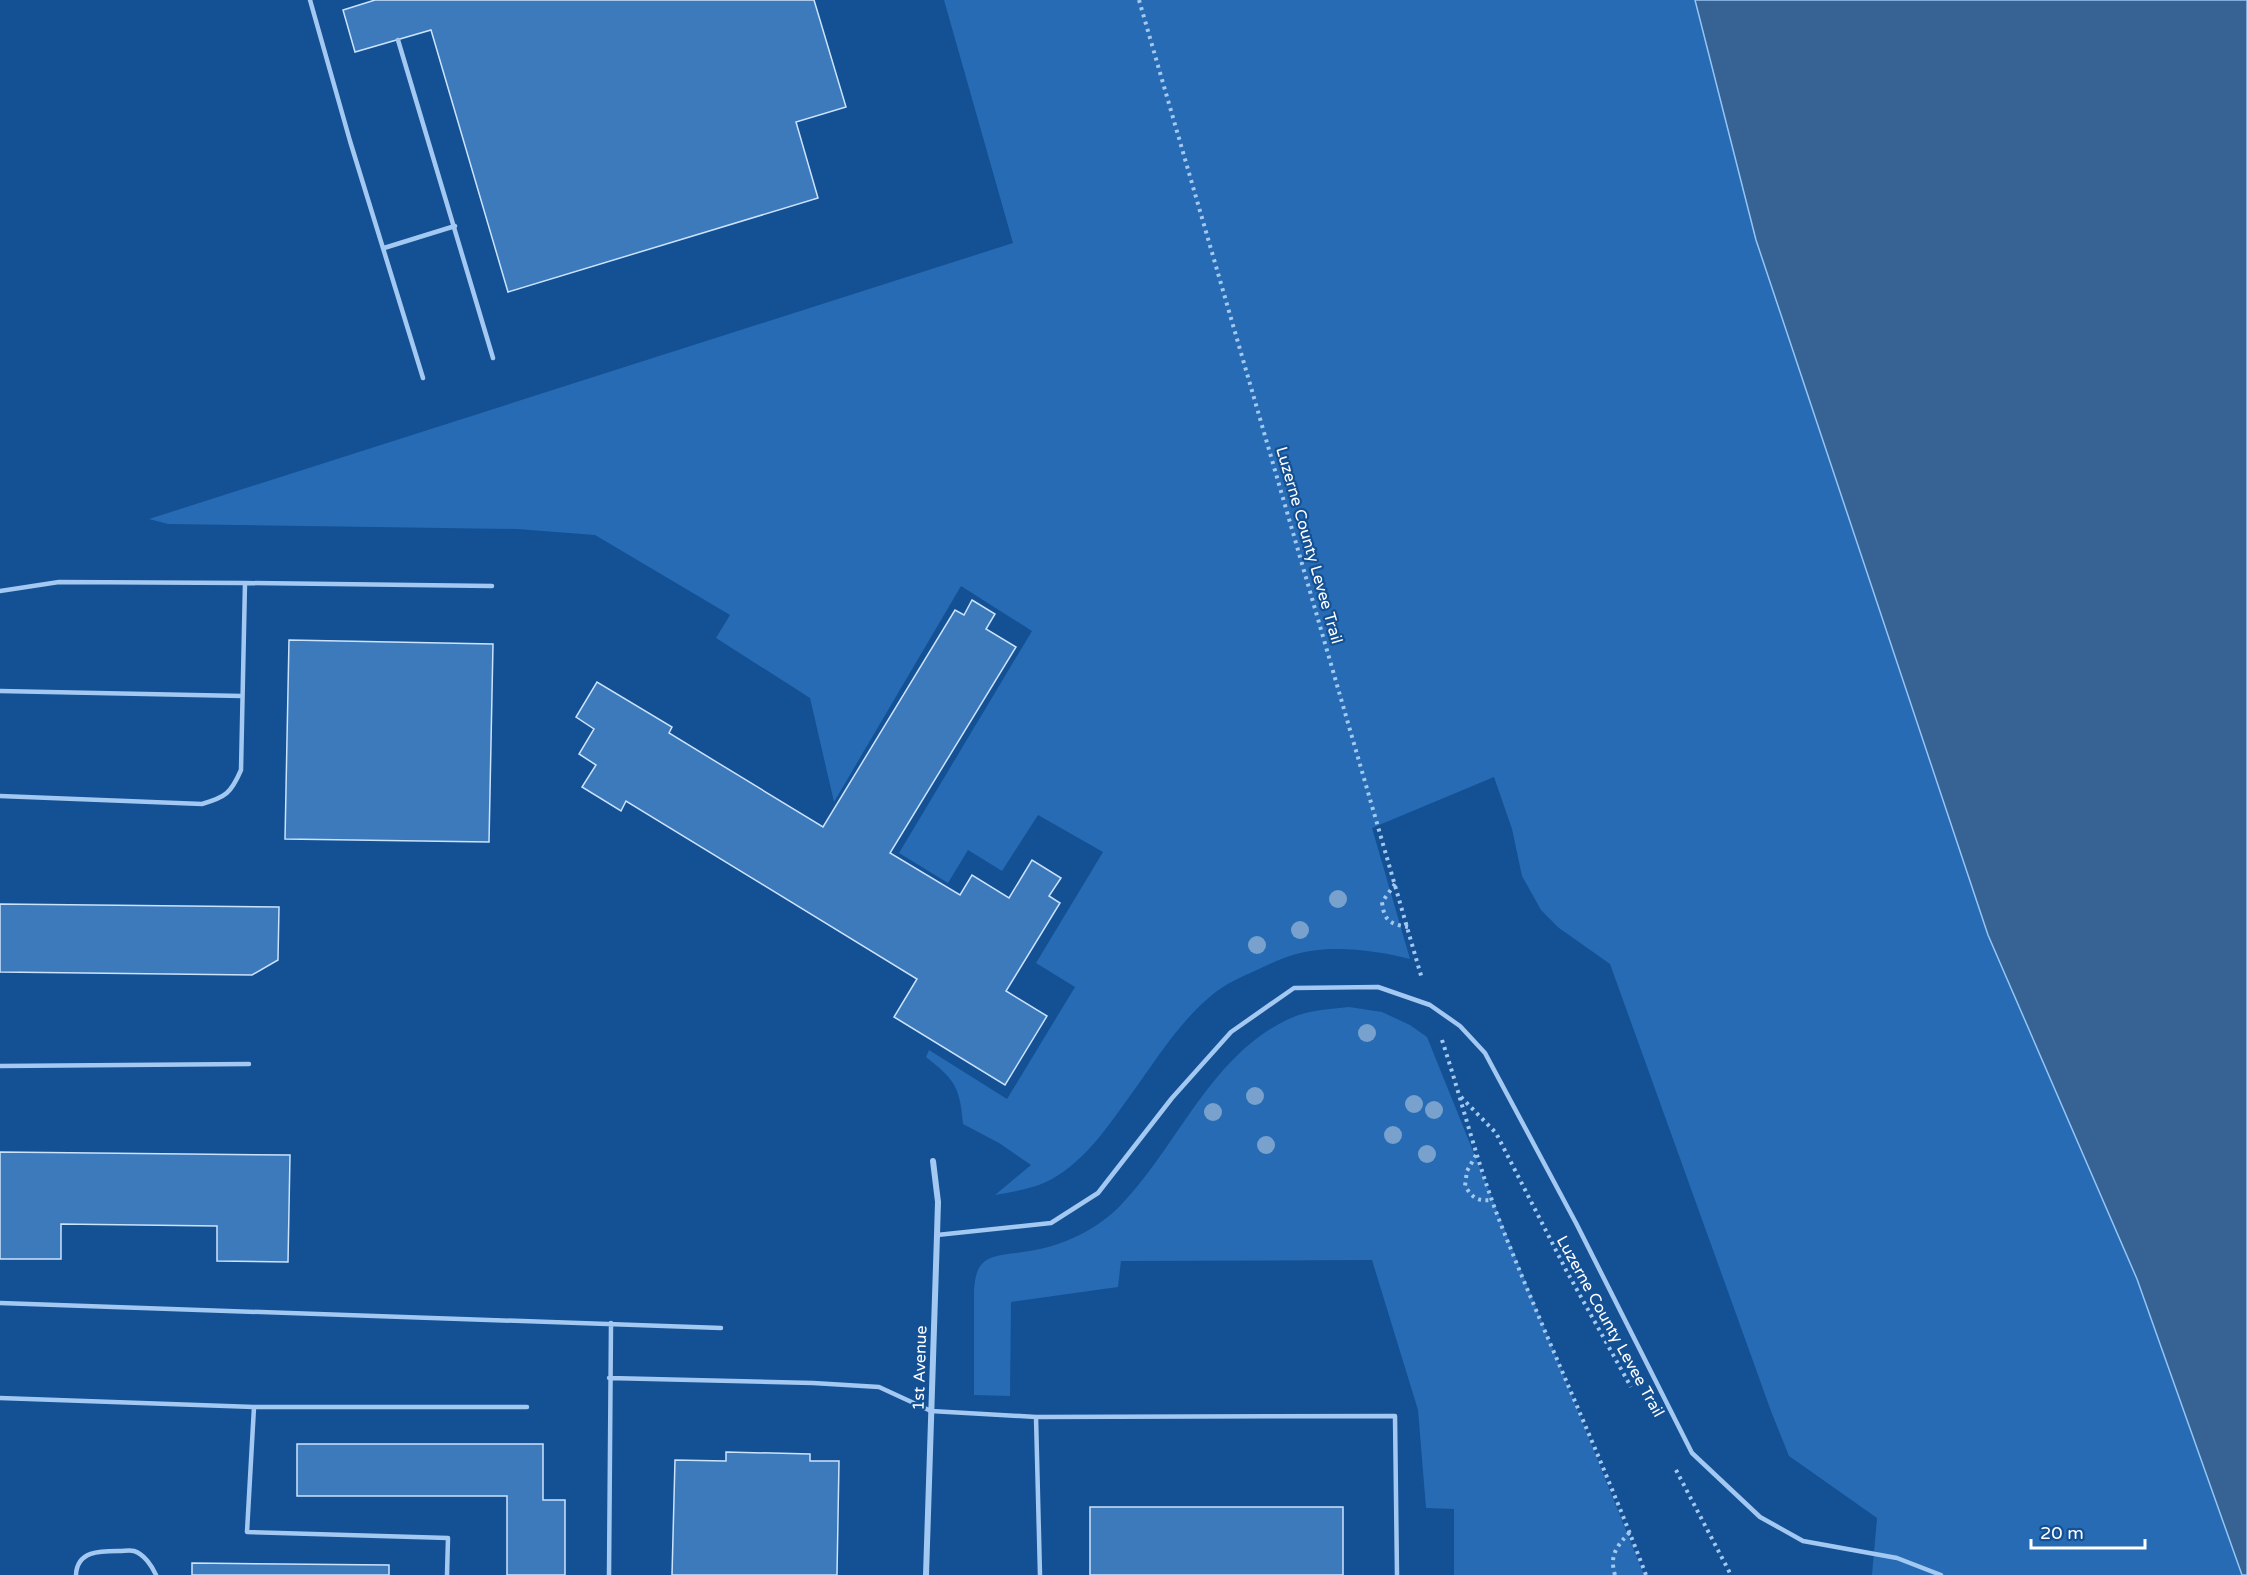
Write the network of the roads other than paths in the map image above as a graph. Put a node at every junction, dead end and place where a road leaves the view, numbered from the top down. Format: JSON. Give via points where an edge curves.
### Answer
{"nodes":[{"id":1,"x":310,"y":0,"type":"edge"},
{"id":2,"x":398,"y":40,"type":"dead end"},
{"id":3,"x":455,"y":226,"type":"junction"},
{"id":4,"x":384,"y":248,"type":"junction"},
{"id":5,"x":493,"y":358,"type":"dead end"},
{"id":6,"x":423,"y":378,"type":"dead end"},
{"id":7,"x":245,"y":583,"type":"junction"},
{"id":8,"x":492,"y":586,"type":"dead end"},
{"id":9,"x":0,"y":591,"type":"edge"},
{"id":10,"x":0,"y":692,"type":"edge"},
{"id":11,"x":242,"y":696,"type":"junction"},
{"id":12,"x":0,"y":796,"type":"edge"},
{"id":13,"x":249,"y":1064,"type":"dead end"},
{"id":14,"x":0,"y":1066,"type":"edge"},
{"id":15,"x":933,"y":1161,"type":"dead end"},
{"id":16,"x":937,"y":1235,"type":"junction"},
{"id":17,"x":0,"y":1303,"type":"edge"},
{"id":18,"x":611,"y":1323,"type":"junction"},
{"id":19,"x":721,"y":1328,"type":"dead end"},
{"id":20,"x":609,"y":1378,"type":"junction"},
{"id":21,"x":0,"y":1398,"type":"edge"},
{"id":22,"x":254,"y":1407,"type":"junction"},
{"id":23,"x":527,"y":1407,"type":"dead end"},
{"id":24,"x":931,"y":1411,"type":"junction"},
{"id":25,"x":1036,"y":1417,"type":"junction"},
{"id":26,"x":76,"y":1575,"type":"edge"},
{"id":27,"x":156,"y":1575,"type":"edge"},
{"id":28,"x":447,"y":1575,"type":"edge"},
{"id":29,"x":609,"y":1575,"type":"edge"},
{"id":30,"x":926,"y":1575,"type":"edge"},
{"id":31,"x":1040,"y":1575,"type":"edge"},
{"id":32,"x":1397,"y":1575,"type":"edge"},
{"id":33,"x":1941,"y":1575,"type":"edge"}],
"edges":[{"from":1,"to":4,"type":"lane"},
{"from":2,"to":3,"type":"lane"},
{"from":3,"to":4,"type":"lane"},
{"from":3,"to":5,"type":"lane"},
{"from":4,"to":6,"type":"lane"},
{"from":7,"to":8,"type":"lane"},
{"from":7,"to":9,"type":"lane","via":[[59,582]]},
{"from":7,"to":11,"type":"lane"},
{"from":10,"to":11,"type":"lane"},
{"from":11,"to":12,"type":"lane","via":[[241,770],[221,799],[202,804]]},
{"from":13,"to":14,"type":"lane"},
{"from":15,"to":16,"type":"street","name":"1st Avenue"},
{"from":16,"to":24,"type":"street","name":"1st Avenue"},
{"from":16,"to":33,"type":"lane","via":[[1051,1223],[1098,1193],[1172,1098],[1231,1032],[1294,988],[1378,987],[1430,1005],[1460,1026],[1485,1053],[1692,1453],[1760,1517],[1803,1541],[1897,1558]]},
{"from":17,"to":18,"type":"lane"},
{"from":18,"to":19,"type":"lane"},
{"from":18,"to":20,"type":"lane"},
{"from":20,"to":24,"type":"lane","via":[[879,1387]]},
{"from":20,"to":29,"type":"lane"},
{"from":21,"to":22,"type":"lane"},
{"from":22,"to":23,"type":"lane"},
{"from":22,"to":28,"type":"lane","via":[[247,1532],[448,1538]]},
{"from":24,"to":25,"type":"lane"},
{"from":24,"to":30,"type":"street","name":"1st Avenue"},
{"from":25,"to":31,"type":"lane"},
{"from":25,"to":32,"type":"lane","via":[[1395,1416]]},
{"from":26,"to":27,"type":"lane","via":[[83,1559],[94,1551],[135,1551],[148,1560]]}]}
